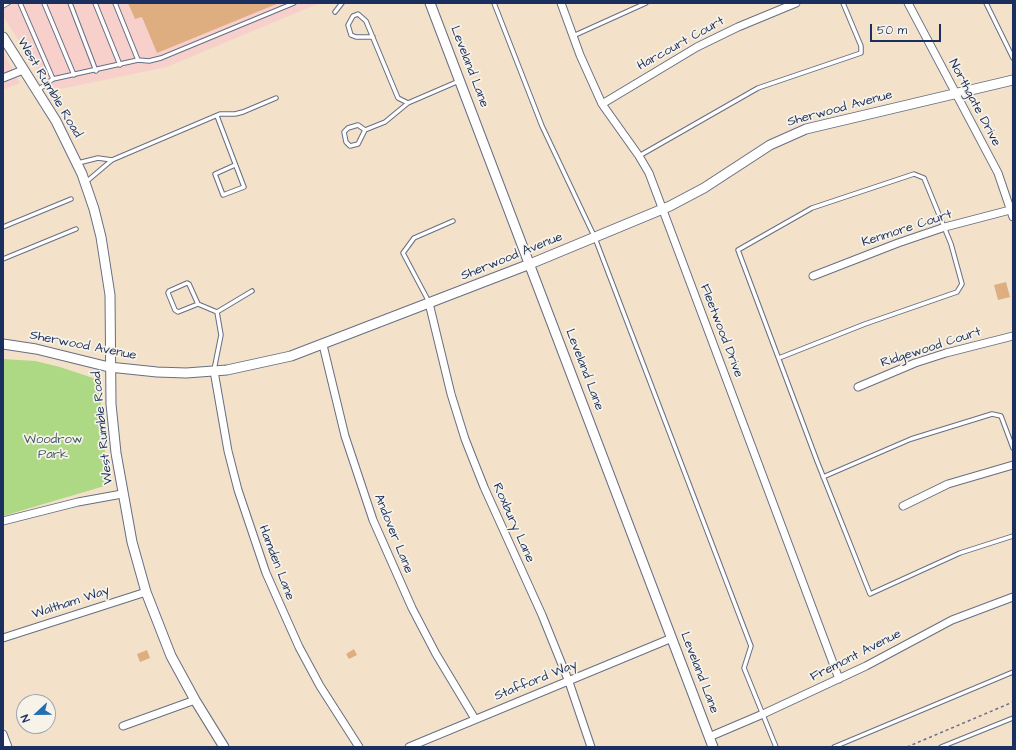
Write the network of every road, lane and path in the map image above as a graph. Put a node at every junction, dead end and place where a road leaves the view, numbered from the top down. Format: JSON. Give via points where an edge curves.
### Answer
{"nodes":[{"id":1,"x":8,"y":3,"type":"edge"},
{"id":2,"x":20,"y":3,"type":"edge"},
{"id":3,"x":44,"y":3,"type":"edge"},
{"id":4,"x":70,"y":3,"type":"edge"},
{"id":5,"x":95,"y":3,"type":"edge"},
{"id":6,"x":115,"y":3,"type":"edge"},
{"id":7,"x":294,"y":3,"type":"edge"},
{"id":8,"x":342,"y":3,"type":"edge"},
{"id":9,"x":430,"y":3,"type":"edge"},
{"id":10,"x":494,"y":3,"type":"edge"},
{"id":11,"x":561,"y":3,"type":"edge"},
{"id":12,"x":646,"y":3,"type":"edge"},
{"id":13,"x":796,"y":3,"type":"edge"},
{"id":14,"x":843,"y":3,"type":"edge"},
{"id":15,"x":908,"y":3,"type":"edge"},
{"id":16,"x":986,"y":3,"type":"edge"},
{"id":17,"x":3,"y":6,"type":"edge"},
{"id":18,"x":335,"y":12,"type":"dead end"},
{"id":19,"x":573,"y":36,"type":"junction"},
{"id":20,"x":3,"y":37,"type":"edge"},
{"id":21,"x":373,"y":37,"type":"junction"},
{"id":22,"x":1013,"y":58,"type":"edge"},
{"id":23,"x":138,"y":60,"type":"junction"},
{"id":24,"x":120,"y":65,"type":"junction"},
{"id":25,"x":23,"y":70,"type":"junction"},
{"id":26,"x":96,"y":71,"type":"junction"},
{"id":27,"x":74,"y":75,"type":"junction"},
{"id":28,"x":3,"y":78,"type":"edge"},
{"id":29,"x":53,"y":79,"type":"junction"},
{"id":30,"x":460,"y":80,"type":"junction"},
{"id":31,"x":1013,"y":80,"type":"edge"},
{"id":32,"x":37,"y":91,"type":"junction"},
{"id":33,"x":956,"y":93,"type":"junction"},
{"id":34,"x":276,"y":98,"type":"dead end"},
{"id":35,"x":408,"y":103,"type":"junction"},
{"id":36,"x":602,"y":104,"type":"junction"},
{"id":37,"x":216,"y":116,"type":"junction"},
{"id":38,"x":365,"y":130,"type":"junction"},
{"id":39,"x":640,"y":156,"type":"junction"},
{"id":40,"x":112,"y":160,"type":"junction"},
{"id":41,"x":77,"y":163,"type":"junction"},
{"id":42,"x":235,"y":165,"type":"junction"},
{"id":43,"x":85,"y":183,"type":"junction"},
{"id":44,"x":71,"y":199,"type":"dead end"},
{"id":45,"x":662,"y":209,"type":"junction"},
{"id":46,"x":1012,"y":213,"type":"edge"},
{"id":47,"x":453,"y":221,"type":"dead end"},
{"id":48,"x":3,"y":226,"type":"edge"},
{"id":49,"x":945,"y":228,"type":"junction"},
{"id":50,"x":76,"y":229,"type":"dead end"},
{"id":51,"x":595,"y":238,"type":"junction"},
{"id":52,"x":3,"y":258,"type":"edge"},
{"id":53,"x":530,"y":264,"type":"junction"},
{"id":54,"x":814,"y":276,"type":"dead end"},
{"id":55,"x":252,"y":292,"type":"dead end"},
{"id":56,"x":429,"y":303,"type":"junction"},
{"id":57,"x":198,"y":304,"type":"junction"},
{"id":58,"x":216,"y":312,"type":"junction"},
{"id":59,"x":1013,"y":336,"type":"edge"},
{"id":60,"x":3,"y":344,"type":"edge"},
{"id":61,"x":323,"y":345,"type":"junction"},
{"id":62,"x":779,"y":358,"type":"junction"},
{"id":63,"x":109,"y":367,"type":"junction"},
{"id":64,"x":214,"y":371,"type":"junction"},
{"id":65,"x":858,"y":387,"type":"dead end"},
{"id":66,"x":1013,"y":448,"type":"edge"},
{"id":67,"x":1013,"y":465,"type":"edge"},
{"id":68,"x":824,"y":477,"type":"junction"},
{"id":69,"x":122,"y":494,"type":"junction"},
{"id":70,"x":903,"y":506,"type":"dead end"},
{"id":71,"x":3,"y":521,"type":"edge"},
{"id":72,"x":1013,"y":536,"type":"edge"},
{"id":73,"x":146,"y":592,"type":"junction"},
{"id":74,"x":1013,"y":597,"type":"edge"},
{"id":75,"x":3,"y":638,"type":"edge"},
{"id":76,"x":672,"y":638,"type":"junction"},
{"id":77,"x":1013,"y":672,"type":"edge"},
{"id":78,"x":838,"y":679,"type":"junction"},
{"id":79,"x":569,"y":682,"type":"junction"},
{"id":80,"x":195,"y":700,"type":"junction"},
{"id":81,"x":1013,"y":702,"type":"edge"},
{"id":82,"x":763,"y":714,"type":"junction"},
{"id":83,"x":1013,"y":718,"type":"edge"},
{"id":84,"x":475,"y":719,"type":"junction"},
{"id":85,"x":123,"y":726,"type":"dead end"},
{"id":86,"x":3,"y":734,"type":"edge"},
{"id":87,"x":709,"y":737,"type":"junction"},
{"id":88,"x":8,"y":747,"type":"edge"},
{"id":89,"x":224,"y":747,"type":"edge"},
{"id":90,"x":359,"y":747,"type":"edge"},
{"id":91,"x":409,"y":747,"type":"edge"},
{"id":92,"x":591,"y":747,"type":"edge"},
{"id":93,"x":713,"y":747,"type":"edge"},
{"id":94,"x":776,"y":747,"type":"edge"},
{"id":95,"x":834,"y":747,"type":"edge"},
{"id":96,"x":907,"y":747,"type":"edge"},
{"id":97,"x":940,"y":747,"type":"edge"}],
"edges":[{"from":1,"to":17,"type":"lane"},
{"from":2,"to":29,"type":"lane"},
{"from":3,"to":27,"type":"lane"},
{"from":4,"to":26,"type":"lane"},
{"from":5,"to":24,"type":"lane"},
{"from":6,"to":23,"type":"lane"},
{"from":7,"to":23,"type":"lane","via":[[161,58]]},
{"from":8,"to":18,"type":"lane"},
{"from":9,"to":30,"type":"street","name":"Leveland Lane"},
{"from":10,"to":51,"type":"lane","via":[[542,126]]},
{"from":11,"to":19,"type":"street","name":"Fleetwood Drive"},
{"from":12,"to":19,"type":"lane"},
{"from":13,"to":36,"type":"street","name":"Harcourt Court","via":[[697,47]]},
{"from":14,"to":39,"type":"lane","via":[[861,46],[861,52],[758,88]]},
{"from":15,"to":33,"type":"street","name":"Northgate Drive"},
{"from":16,"to":22,"type":"lane"},
{"from":19,"to":36,"type":"street","name":"Fleetwood Drive"},
{"from":20,"to":25,"type":"street","name":"West Rumble Road"},
{"from":21,"to":21,"type":"lane","via":[[351,35],[348,25],[353,16],[358,14],[364,17]]},
{"from":21,"to":35,"type":"lane","via":[[398,98]]},
{"from":23,"to":24,"type":"lane"},
{"from":24,"to":26,"type":"lane"},
{"from":25,"to":28,"type":"street"},
{"from":25,"to":32,"type":"street","name":"West Rumble Road"},
{"from":26,"to":27,"type":"lane"},
{"from":27,"to":29,"type":"lane"},
{"from":29,"to":32,"type":"lane"},
{"from":30,"to":35,"type":"lane"},
{"from":30,"to":53,"type":"street","name":"Leveland Lane"},
{"from":31,"to":33,"type":"street","name":"Sherwood Avenue"},
{"from":32,"to":41,"type":"street","name":"West Rumble Road","via":[[56,121]]},
{"from":33,"to":45,"type":"street","name":"Sherwood Avenue","via":[[806,129],[788,136],[704,188]]},
{"from":33,"to":46,"type":"street","name":"Northgate Drive","via":[[998,173]]},
{"from":34,"to":37,"type":"lane","via":[[243,112]]},
{"from":35,"to":38,"type":"lane","via":[[385,122]]},
{"from":36,"to":39,"type":"street","name":"Fleetwood Drive"},
{"from":37,"to":40,"type":"lane"},
{"from":37,"to":42,"type":"lane"},
{"from":38,"to":38,"type":"lane","via":[[358,125],[348,128],[344,132],[346,142],[350,146],[358,144]]},
{"from":39,"to":45,"type":"street","name":"Fleetwood Drive"},
{"from":40,"to":41,"type":"lane","via":[[98,158]]},
{"from":40,"to":43,"type":"lane"},
{"from":41,"to":43,"type":"street","name":"West Rumble Road"},
{"from":42,"to":42,"type":"lane","via":[[244,187],[223,195],[215,174]]},
{"from":43,"to":63,"type":"street","name":"West Rumble Road","via":[[101,237],[106,266],[111,324]]},
{"from":44,"to":48,"type":"lane"},
{"from":45,"to":51,"type":"street","name":"Sherwood Avenue"},
{"from":45,"to":78,"type":"street","name":"Fleetwood Drive"},
{"from":46,"to":49,"type":"street","name":"Kenmore Court"},
{"from":47,"to":56,"type":"lane","via":[[414,238],[404,253]]},
{"from":49,"to":54,"type":"street","name":"Kenmore Court","via":[[870,253]]},
{"from":49,"to":62,"type":"lane","via":[[962,284],[957,292]]},
{"from":49,"to":62,"type":"lane","via":[[924,178],[914,174],[812,208],[743,246],[738,250]]},
{"from":50,"to":52,"type":"lane"},
{"from":51,"to":53,"type":"street","name":"Sherwood Avenue"},
{"from":51,"to":82,"type":"lane","via":[[751,646],[744,668]]},
{"from":53,"to":56,"type":"street","name":"Sherwood Avenue"},
{"from":53,"to":76,"type":"street","name":"Leveland Lane"},
{"from":55,"to":58,"type":"lane"},
{"from":56,"to":61,"type":"street","name":"Sherwood Avenue"},
{"from":56,"to":79,"type":"street","name":"Roxbury Lane","via":[[466,439],[484,487],[542,615]]},
{"from":57,"to":57,"type":"lane","via":[[178,312],[168,293],[187,282]]},
{"from":57,"to":58,"type":"lane"},
{"from":58,"to":64,"type":"lane","via":[[221,335]]},
{"from":59,"to":65,"type":"street","name":"Ridgewood Court","via":[[946,353]]},
{"from":60,"to":63,"type":"street","name":"Sherwood Avenue","via":[[36,349]]},
{"from":61,"to":64,"type":"street","name":"Sherwood Avenue","via":[[258,364]]},
{"from":61,"to":84,"type":"street","name":"Andover Lane","via":[[345,436],[378,534],[436,654]]},
{"from":62,"to":68,"type":"lane"},
{"from":63,"to":64,"type":"street","name":"Sherwood Avenue","via":[[156,372]]},
{"from":63,"to":69,"type":"street","name":"West Rumble Road","via":[[115,446]]},
{"from":64,"to":90,"type":"street","name":"Hamden Lane","via":[[236,483],[266,573],[320,686]]},
{"from":66,"to":68,"type":"lane","via":[[1001,416],[992,414],[910,439]]},
{"from":67,"to":70,"type":"street","via":[[948,484]]},
{"from":68,"to":72,"type":"lane","via":[[870,594],[960,553]]},
{"from":69,"to":71,"type":"street"},
{"from":69,"to":73,"type":"street","name":"West Rumble Road"},
{"from":73,"to":75,"type":"street","name":"Waltham Way"},
{"from":73,"to":80,"type":"street","name":"West Rumble Road","via":[[171,656]]},
{"from":74,"to":78,"type":"street","name":"Fremont Avenue","via":[[952,620]]},
{"from":76,"to":79,"type":"street","name":"Stafford Way"},
{"from":76,"to":87,"type":"street","name":"Leveland Lane"},
{"from":77,"to":95,"type":"lane"},
{"from":78,"to":82,"type":"street","name":"Fremont Avenue"},
{"from":79,"to":84,"type":"street","name":"Stafford Way"},
{"from":79,"to":92,"type":"street","name":"Roxbury Lane"},
{"from":80,"to":85,"type":"street"},
{"from":80,"to":89,"type":"street","name":"West Rumble Road"},
{"from":81,"to":96,"type":"path"},
{"from":82,"to":87,"type":"street","name":"Fremont Avenue"},
{"from":82,"to":94,"type":"lane"},
{"from":83,"to":97,"type":"lane"},
{"from":84,"to":91,"type":"street","name":"Stafford Way"},
{"from":86,"to":88,"type":"street"},
{"from":87,"to":93,"type":"street","name":"Leveland Lane"}]}
